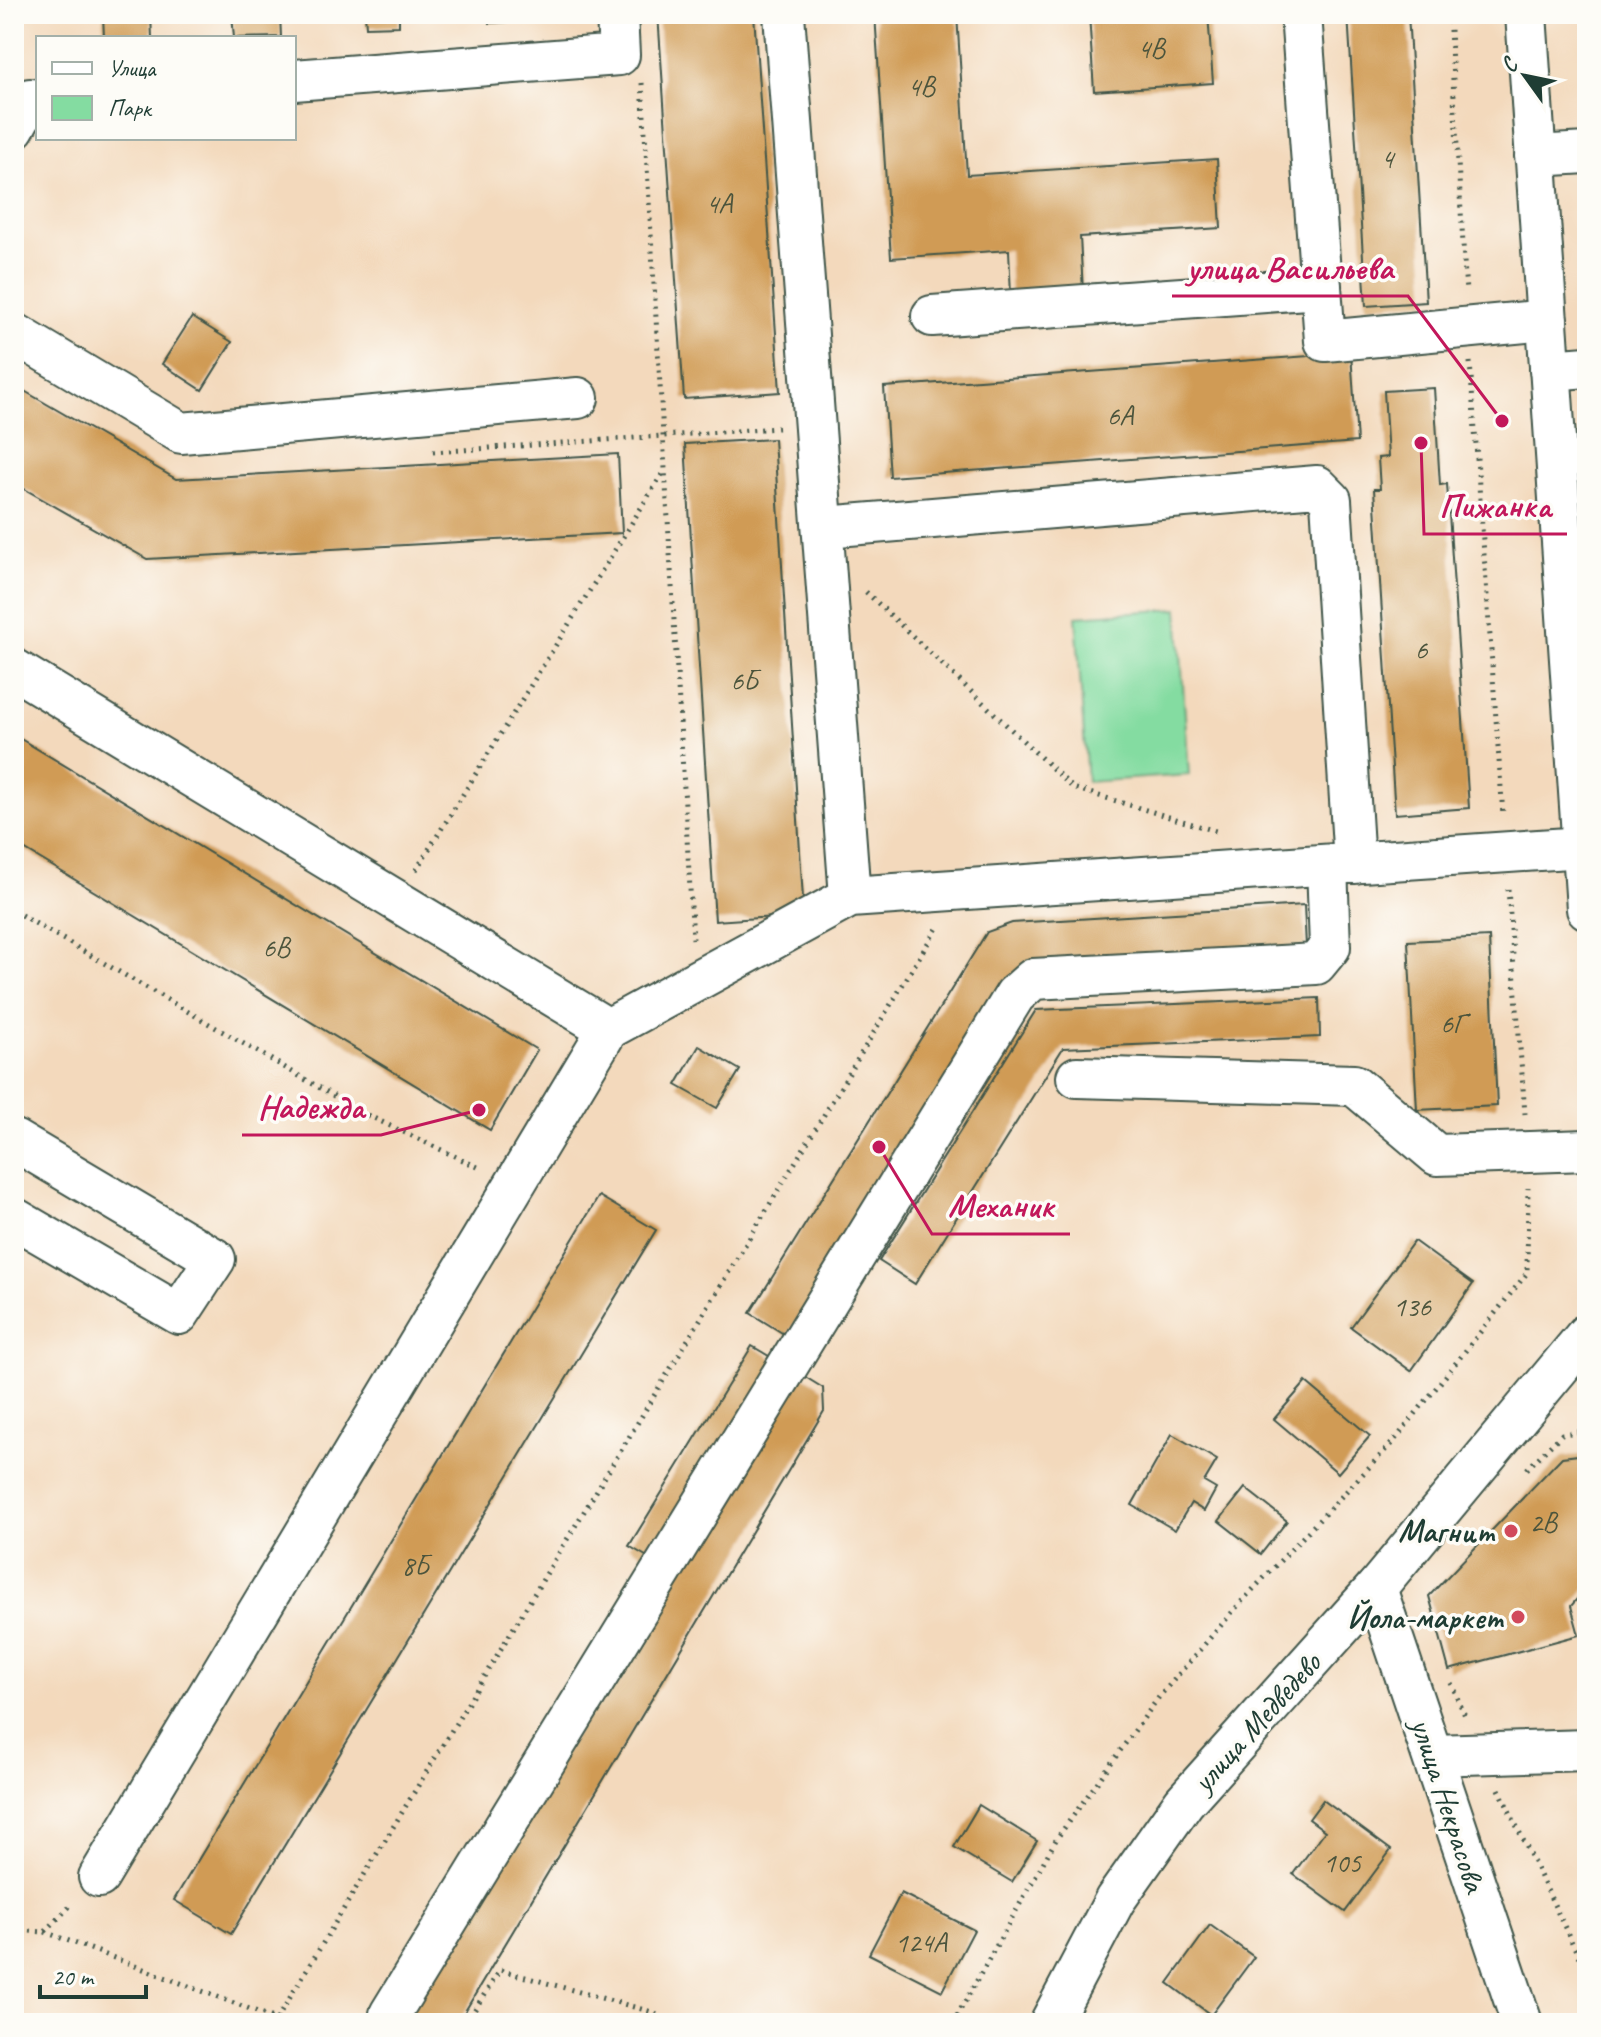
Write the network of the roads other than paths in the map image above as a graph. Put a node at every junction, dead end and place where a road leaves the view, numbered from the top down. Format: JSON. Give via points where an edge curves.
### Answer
{"nodes":[{"id":1,"x":617,"y":14,"type":"edge"},
{"id":2,"x":784,"y":14,"type":"edge"},
{"id":3,"x":1301,"y":14,"type":"edge"},
{"id":4,"x":1526,"y":14,"type":"edge"},
{"id":5,"x":296,"y":80,"type":"edge"},
{"id":6,"x":1587,"y":153,"type":"edge"},
{"id":7,"x":1535,"y":156,"type":"junction"},
{"id":8,"x":1321,"y":288,"type":"junction"},
{"id":9,"x":932,"y":316,"type":"dead end"},
{"id":10,"x":1547,"y":320,"type":"junction"},
{"id":11,"x":14,"y":333,"type":"edge"},
{"id":12,"x":1569,"y":368,"type":"edge"},
{"id":13,"x":578,"y":398,"type":"dead end"},
{"id":14,"x":826,"y":539,"type":"junction"},
{"id":15,"x":14,"y":669,"type":"edge"},
{"id":16,"x":1583,"y":847,"type":"junction"},
{"id":17,"x":1341,"y":864,"type":"junction"},
{"id":18,"x":850,"y":897,"type":"junction"},
{"id":19,"x":1587,"y":909,"type":"edge"},
{"id":20,"x":608,"y":1029,"type":"junction"},
{"id":21,"x":1077,"y":1077,"type":"dead end"},
{"id":22,"x":14,"y":1140,"type":"edge"},
{"id":23,"x":1587,"y":1150,"type":"edge"},
{"id":24,"x":14,"y":1218,"type":"edge"},
{"id":25,"x":1587,"y":1334,"type":"edge"},
{"id":26,"x":1376,"y":1588,"type":"junction"},
{"id":27,"x":1587,"y":1750,"type":"edge"},
{"id":28,"x":1433,"y":1755,"type":"junction"},
{"id":29,"x":99,"y":1877,"type":"road end"},
{"id":30,"x":390,"y":2014,"type":"dead end"},
{"id":31,"x":1050,"y":2023,"type":"edge"},
{"id":32,"x":1522,"y":2023,"type":"edge"}],
"edges":[{"from":1,"to":5,"type":"street","via":[[619,55]]},
{"from":2,"to":14,"type":"street"},
{"from":3,"to":8,"type":"street"},
{"from":4,"to":7,"type":"street"},
{"from":6,"to":7,"type":"street"},
{"from":7,"to":10,"type":"street"},
{"from":8,"to":9,"type":"street"},
{"from":8,"to":10,"type":"street","via":[[1325,341]]},
{"from":10,"to":12,"type":"street"},
{"from":11,"to":13,"type":"street","via":[[181,433]]},
{"from":12,"to":16,"type":"street"},
{"from":14,"to":17,"type":"street","via":[[1317,486],[1331,500]]},
{"from":14,"to":18,"type":"street"},
{"from":15,"to":20,"type":"street"},
{"from":16,"to":17,"type":"street"},
{"from":16,"to":19,"type":"street"},
{"from":17,"to":18,"type":"street"},
{"from":17,"to":30,"type":"street","via":[[1330,947],[1316,964],[1033,979],[1015,995]]},
{"from":18,"to":20,"type":"street"},
{"from":20,"to":29,"type":"street"},
{"from":21,"to":23,"type":"street","via":[[1354,1085],[1437,1155]]},
{"from":22,"to":24,"type":"street","via":[[215,1259],[179,1314]]},
{"from":25,"to":26,"type":"street","name":"улица Медведево"},
{"from":26,"to":28,"type":"street","name":"улица Некрасова"},
{"from":26,"to":31,"type":"street","name":"улица Медведево","via":[[1184,1802],[1115,1900]]},
{"from":27,"to":28,"type":"street"},
{"from":28,"to":32,"type":"street","name":"улица Некрасова"}]}
